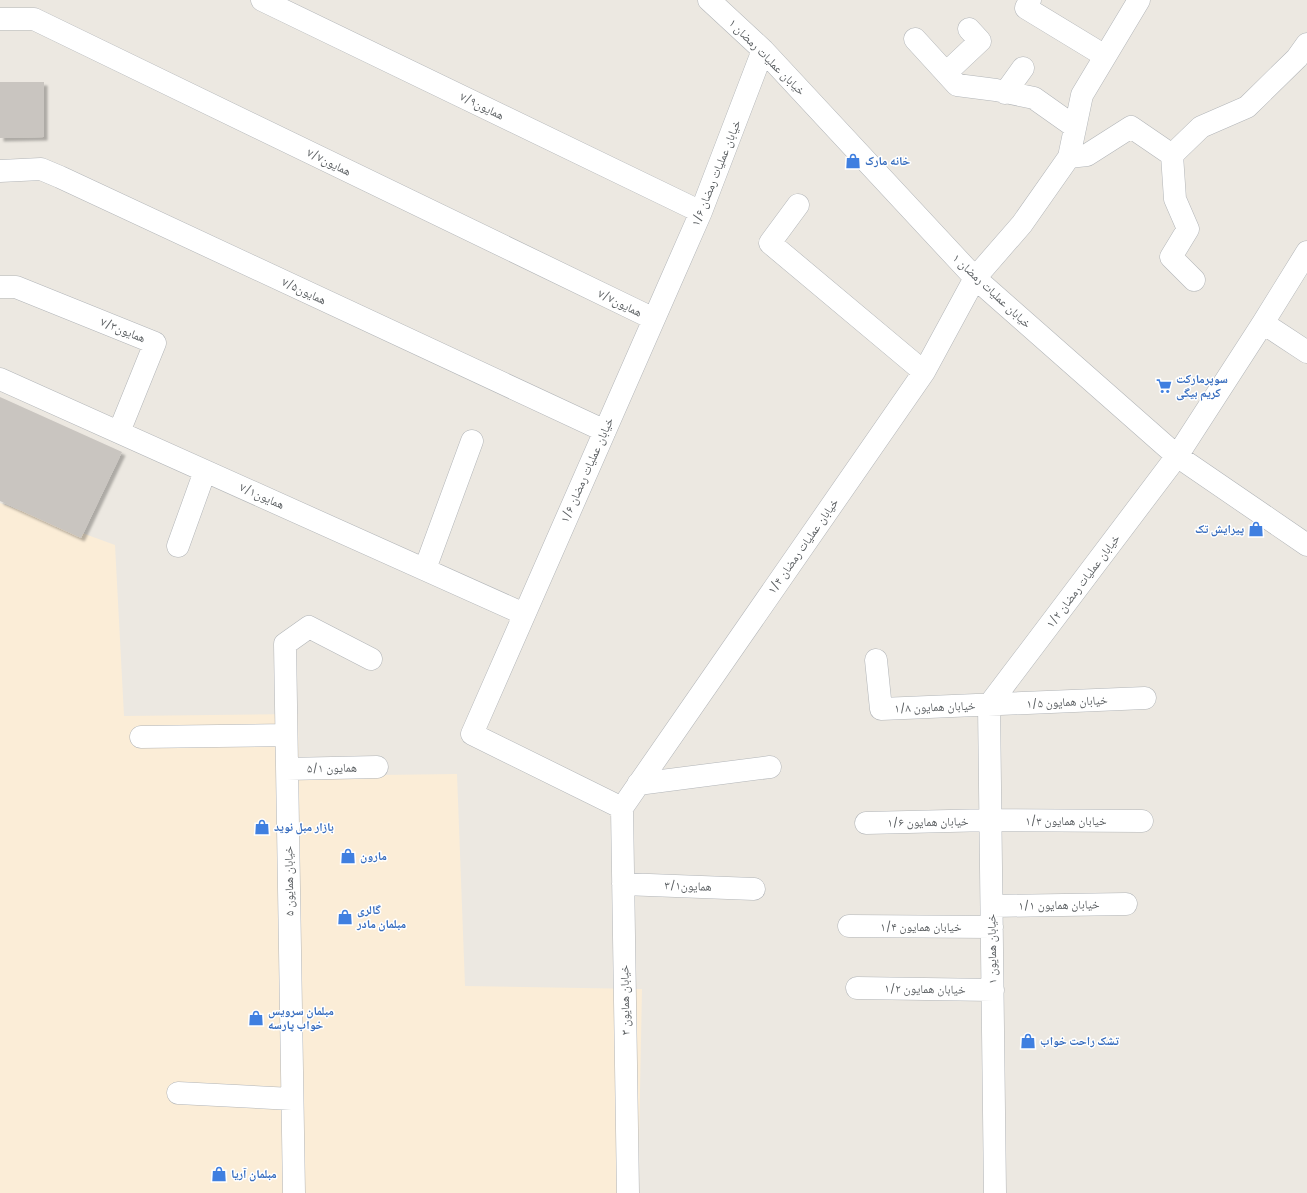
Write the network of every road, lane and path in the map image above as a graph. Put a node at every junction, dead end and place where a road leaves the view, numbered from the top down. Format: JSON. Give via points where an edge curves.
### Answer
{"nodes":[{"id":1,"x":262,"y":0,"type":"edge"},
{"id":2,"x":709,"y":0,"type":"edge"},
{"id":3,"x":1030,"y":0,"type":"edge"},
{"id":4,"x":1139,"y":0,"type":"edge"},
{"id":5,"x":0,"y":19,"type":"edge"},
{"id":6,"x":969,"y":29,"type":"dead end"},
{"id":7,"x":915,"y":39,"type":"dead end"},
{"id":8,"x":1307,"y":44,"type":"edge"},
{"id":9,"x":763,"y":50,"type":"junction"},
{"id":10,"x":1104,"y":56,"type":"junction"},
{"id":11,"x":1023,"y":68,"type":"dead end"},
{"id":12,"x":946,"y":73,"type":"junction"},
{"id":13,"x":1006,"y":93,"type":"junction"},
{"id":14,"x":1075,"y":127,"type":"junction"},
{"id":15,"x":1172,"y":155,"type":"junction"},
{"id":16,"x":1069,"y":157,"type":"junction"},
{"id":17,"x":0,"y":171,"type":"edge"},
{"id":18,"x":798,"y":204,"type":"dead end"},
{"id":19,"x":701,"y":212,"type":"junction"},
{"id":20,"x":1307,"y":252,"type":"edge"},
{"id":21,"x":975,"y":278,"type":"junction"},
{"id":22,"x":1194,"y":280,"type":"dead end"},
{"id":23,"x":0,"y":288,"type":"edge"},
{"id":24,"x":654,"y":319,"type":"junction"},
{"id":25,"x":1263,"y":323,"type":"junction"},
{"id":26,"x":1307,"y":352,"type":"edge"},
{"id":27,"x":924,"y":372,"type":"junction"},
{"id":28,"x":0,"y":379,"type":"edge"},
{"id":29,"x":604,"y":431,"type":"junction"},
{"id":30,"x":119,"y":432,"type":"junction"},
{"id":31,"x":472,"y":441,"type":"dead end"},
{"id":32,"x":1177,"y":456,"type":"junction"},
{"id":33,"x":205,"y":471,"type":"junction"},
{"id":34,"x":1307,"y":545,"type":"edge"},
{"id":35,"x":178,"y":546,"type":"dead end"},
{"id":36,"x":425,"y":569,"type":"junction"},
{"id":37,"x":524,"y":614,"type":"junction"},
{"id":38,"x":371,"y":659,"type":"dead end"},
{"id":39,"x":876,"y":660,"type":"dead end"},
{"id":40,"x":1145,"y":698,"type":"dead end"},
{"id":41,"x":989,"y":705,"type":"junction"},
{"id":42,"x":286,"y":735,"type":"junction"},
{"id":43,"x":142,"y":737,"type":"dead end"},
{"id":44,"x":377,"y":767,"type":"dead end"},
{"id":45,"x":770,"y":767,"type":"dead end"},
{"id":46,"x":287,"y":769,"type":"junction"},
{"id":47,"x":638,"y":784,"type":"junction"},
{"id":48,"x":622,"y":808,"type":"junction"},
{"id":49,"x":991,"y":820,"type":"junction"},
{"id":50,"x":1142,"y":821,"type":"dead end"},
{"id":51,"x":866,"y":823,"type":"dead end"},
{"id":52,"x":623,"y":884,"type":"junction"},
{"id":53,"x":754,"y":889,"type":"dead end"},
{"id":54,"x":1126,"y":904,"type":"dead end"},
{"id":55,"x":992,"y":916,"type":"junction"},
{"id":56,"x":849,"y":926,"type":"dead end"},
{"id":57,"x":858,"y":988,"type":"dead end"},
{"id":58,"x":993,"y":990,"type":"junction"},
{"id":59,"x":178,"y":1093,"type":"dead end"},
{"id":60,"x":292,"y":1099,"type":"junction"},
{"id":61,"x":294,"y":1193,"type":"edge"},
{"id":62,"x":628,"y":1193,"type":"edge"},
{"id":63,"x":995,"y":1193,"type":"edge"}],
"edges":[{"from":1,"to":19,"type":"street","name":"همایون۷/۹"},
{"from":2,"to":9,"type":"street","name":"خیابان عملیات رمضان ۱"},
{"from":3,"to":10,"type":"street","via":[[1026,8]]},
{"from":4,"to":10,"type":"street"},
{"from":5,"to":24,"type":"street","name":"همایون۷/۷","via":[[34,19]]},
{"from":6,"to":12,"type":"street","via":[[980,41]]},
{"from":7,"to":12,"type":"street"},
{"from":8,"to":15,"type":"street","via":[[1297,58],[1247,106],[1201,127]]},
{"from":9,"to":19,"type":"street","name":"خیابان عملیات رمضان ۱/۶"},
{"from":9,"to":21,"type":"street","name":"خیابان عملیات رمضان ۱"},
{"from":10,"to":14,"type":"street","via":[[1082,95]]},
{"from":11,"to":13,"type":"street"},
{"from":12,"to":13,"type":"street","via":[[957,85]]},
{"from":13,"to":14,"type":"street","via":[[1034,98]]},
{"from":14,"to":16,"type":"street"},
{"from":15,"to":16,"type":"street","via":[[1130,127],[1087,156]]},
{"from":15,"to":22,"type":"street","via":[[1175,199],[1188,229],[1171,258]]},
{"from":16,"to":21,"type":"street","name":"خیابان عملیات رمضان ۱/۴","via":[[1022,224]]},
{"from":17,"to":29,"type":"street","name":"همایون۷/۵","via":[[41,169],[60,177]]},
{"from":18,"to":27,"type":"street","via":[[770,243]]},
{"from":19,"to":24,"type":"street","name":"خیابان عملیات رمضان ۱/۶"},
{"from":20,"to":25,"type":"street","name":"خیابان عملیات رمضان ۱/۲"},
{"from":21,"to":27,"type":"street","name":"خیابان عملیات رمضان ۱/۴"},
{"from":21,"to":32,"type":"street","name":"خیابان عملیات رمضان ۱"},
{"from":23,"to":30,"type":"street","name":"همایون۷/۳","via":[[16,287],[155,343]]},
{"from":24,"to":29,"type":"street","name":"خیابان عملیات رمضان ۱/۶"},
{"from":25,"to":26,"type":"street"},
{"from":25,"to":32,"type":"street","name":"خیابان عملیات رمضان ۱/۲"},
{"from":27,"to":47,"type":"street","name":"خیابان عملیات رمضان ۱/۴"},
{"from":28,"to":30,"type":"street","name":"همایون۷/۱"},
{"from":29,"to":37,"type":"street","name":"خیابان عملیات رمضان ۱/۶"},
{"from":30,"to":33,"type":"street","name":"همایون۷/۱"},
{"from":31,"to":36,"type":"street"},
{"from":32,"to":34,"type":"street","name":"خیابان عملیات رمضان ۱"},
{"from":32,"to":41,"type":"street","name":"خیابان عملیات رمضان ۱/۲"},
{"from":33,"to":35,"type":"street"},
{"from":33,"to":36,"type":"street","name":"همایون۷/۱"},
{"from":36,"to":37,"type":"street","name":"همایون۷/۱"},
{"from":37,"to":48,"type":"street","name":"خیابان عملیات رمضان ۱/۶","via":[[472,734]]},
{"from":38,"to":42,"type":"street","name":"خیابان همایون ۵","via":[[310,627],[285,644]]},
{"from":39,"to":41,"type":"street","name":"خیابان همایون ۱/۸","via":[[881,709]]},
{"from":40,"to":41,"type":"street","name":"خیابان همایون ۱/۵"},
{"from":41,"to":49,"type":"street","name":"خیابان همایون ۱"},
{"from":42,"to":43,"type":"street"},
{"from":42,"to":46,"type":"street","name":"خیابان همایون ۵"},
{"from":44,"to":46,"type":"street","name":"همایون ۵/۱"},
{"from":45,"to":47,"type":"street"},
{"from":46,"to":60,"type":"street","name":"خیابان همایون ۵"},
{"from":47,"to":48,"type":"street","name":"خیابان عملیات رمضان ۱/۴"},
{"from":48,"to":52,"type":"street","name":"خیابان همایون ۳"},
{"from":49,"to":50,"type":"street","name":"خیابان همایون ۱/۳"},
{"from":49,"to":51,"type":"street","name":"خیابان همایون ۱/۶"},
{"from":49,"to":55,"type":"street","name":"خیابان همایون ۱"},
{"from":52,"to":53,"type":"street","name":"همایون۳/۱"},
{"from":52,"to":62,"type":"street","name":"خیابان همایون ۳"},
{"from":54,"to":55,"type":"street","name":"خیابان همایون ۱/۱"},
{"from":55,"to":56,"type":"street","name":"خیابان همایون ۱/۴"},
{"from":55,"to":58,"type":"street","name":"خیابان همایون ۱"},
{"from":57,"to":58,"type":"street","name":"خیابان همایون ۱/۲"},
{"from":58,"to":63,"type":"street","name":"خیابان همایون ۱"},
{"from":59,"to":60,"type":"street"},
{"from":60,"to":61,"type":"street","name":"خیابان همایون ۵"}]}
